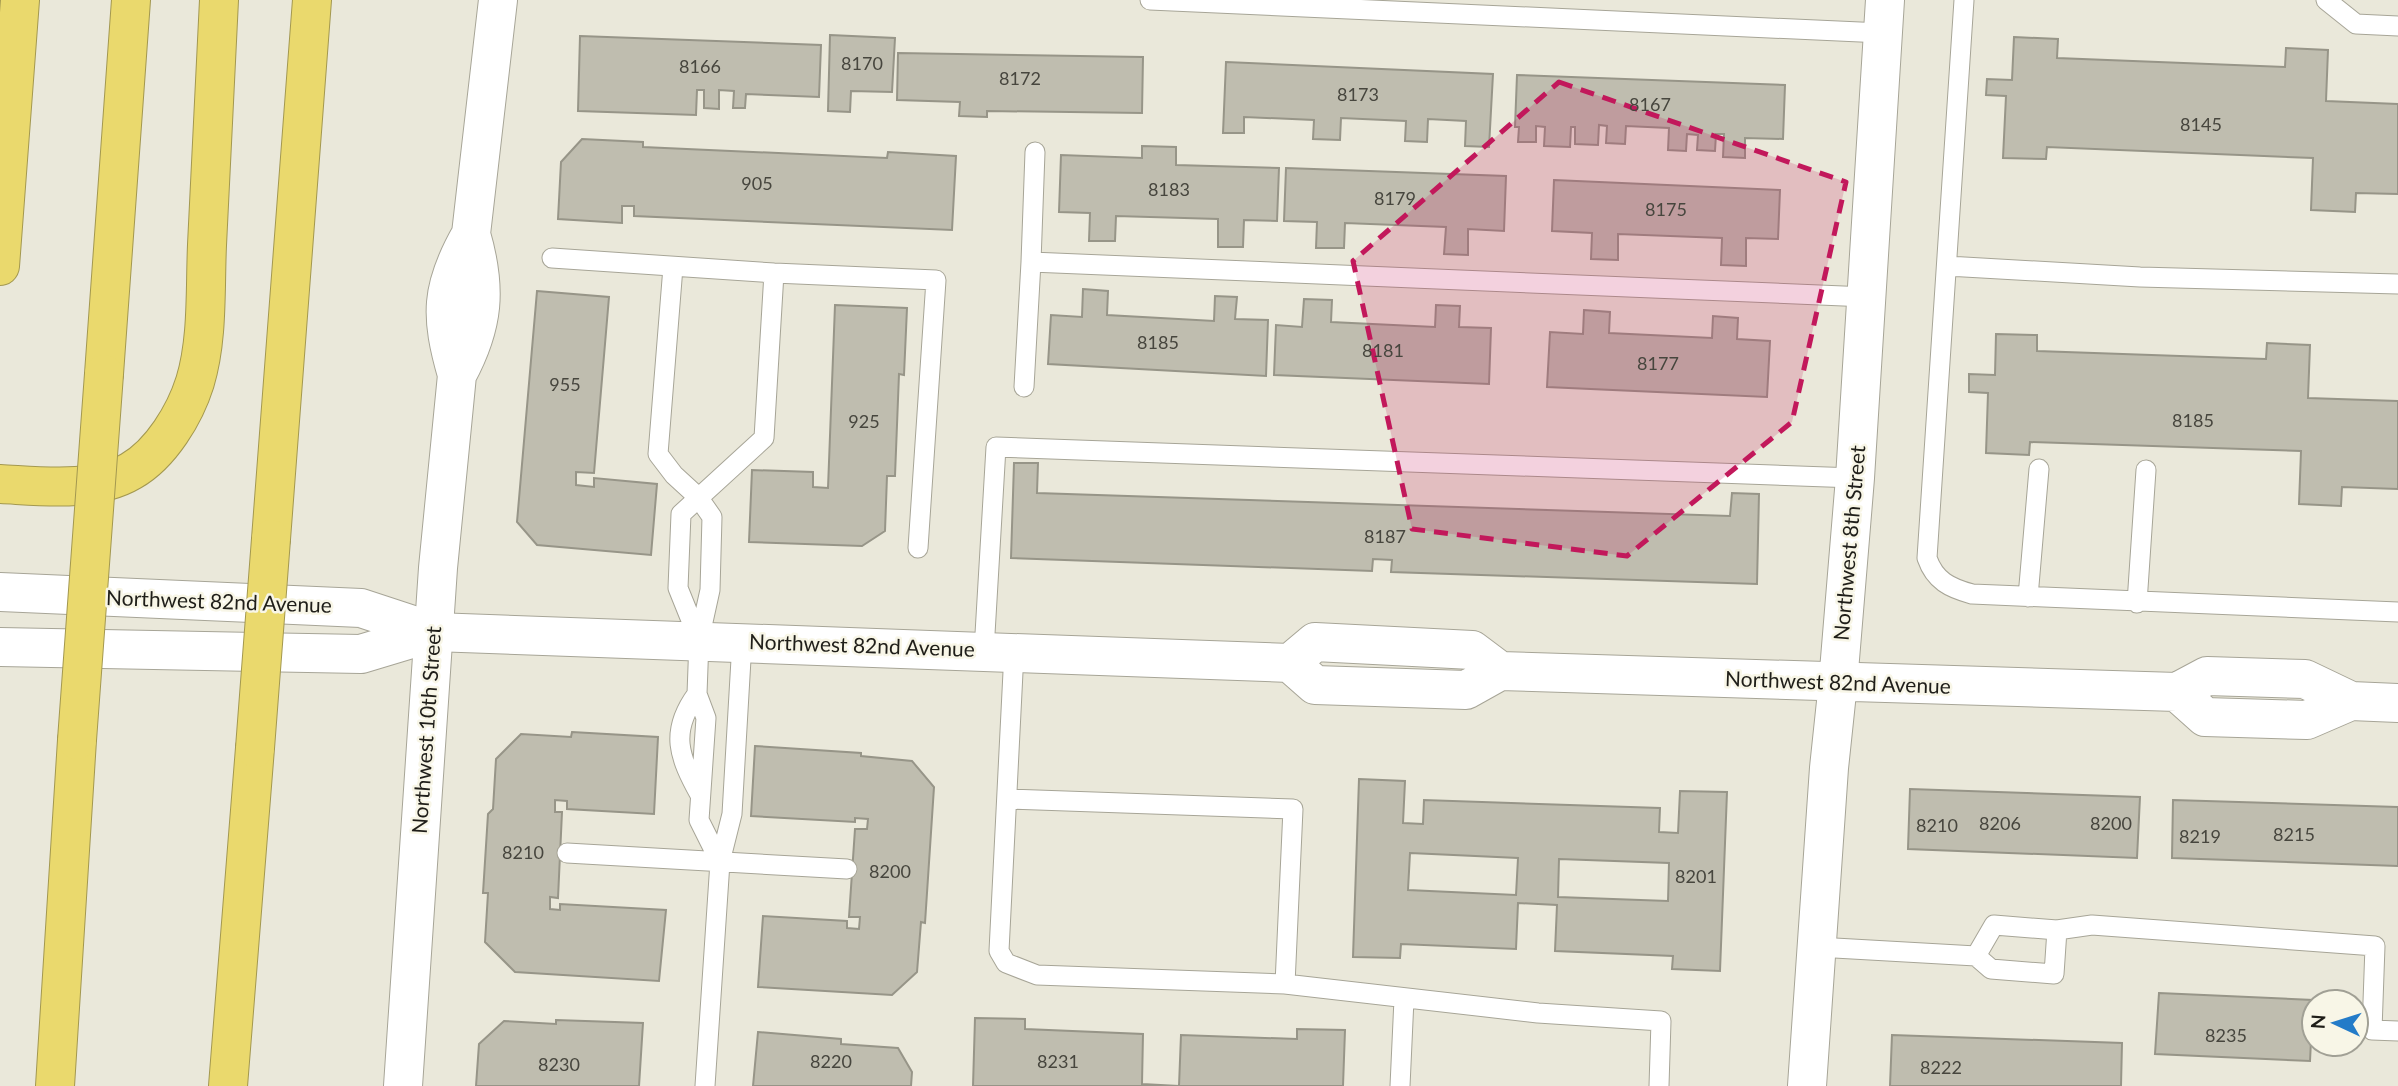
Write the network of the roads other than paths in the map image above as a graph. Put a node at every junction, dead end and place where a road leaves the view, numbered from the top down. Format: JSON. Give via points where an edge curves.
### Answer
{"nodes":[{"id":1,"x":20,"y":0,"type":"edge"},
{"id":2,"x":131,"y":0,"type":"edge"},
{"id":3,"x":219,"y":0,"type":"edge"},
{"id":4,"x":312,"y":0,"type":"edge"},
{"id":5,"x":498,"y":0,"type":"edge"},
{"id":6,"x":1150,"y":0,"type":"edge"},
{"id":7,"x":1964,"y":0,"type":"edge"},
{"id":8,"x":2326,"y":0,"type":"edge"},
{"id":9,"x":1883,"y":17,"type":"edge"},
{"id":10,"x":2398,"y":26,"type":"edge"},
{"id":11,"x":1035,"y":152,"type":"dead end"},
{"id":12,"x":552,"y":258,"type":"dead end"},
{"id":13,"x":1031,"y":262,"type":"junction"},
{"id":14,"x":0,"y":266,"type":"edge"},
{"id":15,"x":1947,"y":266,"type":"junction"},
{"id":16,"x":673,"y":267,"type":"junction"},
{"id":17,"x":774,"y":273,"type":"junction"},
{"id":18,"x":2398,"y":284,"type":"edge"},
{"id":19,"x":1867,"y":297,"type":"junction"},
{"id":20,"x":1024,"y":387,"type":"dead end"},
{"id":21,"x":2039,"y":469,"type":"dead end"},
{"id":22,"x":2146,"y":470,"type":"dead end"},
{"id":23,"x":1855,"y":478,"type":"junction"},
{"id":24,"x":0,"y":484,"type":"edge"},
{"id":25,"x":698,"y":497,"type":"junction"},
{"id":26,"x":918,"y":548,"type":"dead end"},
{"id":27,"x":0,"y":592,"type":"edge"},
{"id":28,"x":2028,"y":597,"type":"junction"},
{"id":29,"x":2137,"y":603,"type":"junction"},
{"id":30,"x":2398,"y":612,"type":"edge"},
{"id":31,"x":434,"y":632,"type":"junction"},
{"id":32,"x":698,"y":640,"type":"junction"},
{"id":33,"x":742,"y":642,"type":"junction"},
{"id":34,"x":0,"y":646,"type":"edge"},
{"id":35,"x":999,"y":651,"type":"junction"},
{"id":36,"x":1838,"y":683,"type":"junction"},
{"id":37,"x":697,"y":694,"type":"junction"},
{"id":38,"x":2398,"y":703,"type":"edge"},
{"id":39,"x":702,"y":773,"type":"junction"},
{"id":40,"x":734,"y":776,"type":"junction"},
{"id":41,"x":700,"y":797,"type":"junction"},
{"id":42,"x":1007,"y":799,"type":"junction"},
{"id":43,"x":567,"y":853,"type":"dead end"},
{"id":44,"x":720,"y":862,"type":"junction"},
{"id":45,"x":847,"y":869,"type":"dead end"},
{"id":46,"x":2057,"y":930,"type":"junction"},
{"id":47,"x":1817,"y":947,"type":"junction"},
{"id":48,"x":1976,"y":956,"type":"junction"},
{"id":49,"x":1285,"y":984,"type":"junction"},
{"id":50,"x":1404,"y":999,"type":"junction"},
{"id":51,"x":2398,"y":1031,"type":"edge"},
{"id":52,"x":55,"y":1086,"type":"edge"},
{"id":53,"x":228,"y":1086,"type":"edge"},
{"id":54,"x":403,"y":1086,"type":"edge"},
{"id":55,"x":705,"y":1086,"type":"edge"},
{"id":56,"x":1400,"y":1086,"type":"edge"},
{"id":57,"x":1659,"y":1086,"type":"edge"},
{"id":58,"x":1807,"y":1086,"type":"edge"}],
"edges":[{"from":1,"to":14,"type":"highway"},
{"from":2,"to":52,"type":"highway","bridge":true},
{"from":3,"to":24,"type":"highway","via":[[203,342],[188,401],[144,463],[128,473],[92,484]]},
{"from":4,"to":53,"type":"highway","bridge":true},
{"from":5,"to":31,"type":"street","name":"Northwest 10th Street","via":[[471,234],[450,275],[443,304],[457,375]]},
{"from":6,"to":9,"type":"lane"},
{"from":7,"to":15,"type":"lane"},
{"from":8,"to":10,"type":"lane","via":[[2357,24]]},
{"from":9,"to":19,"type":"street","name":"Northwest 8th Street"},
{"from":11,"to":13,"type":"lane"},
{"from":12,"to":16,"type":"lane"},
{"from":13,"to":19,"type":"lane"},
{"from":13,"to":20,"type":"lane"},
{"from":15,"to":18,"type":"lane"},
{"from":15,"to":28,"type":"lane","via":[[1927,558],[1931,571],[1954,589]]},
{"from":16,"to":17,"type":"lane"},
{"from":16,"to":25,"type":"lane","via":[[658,454]]},
{"from":17,"to":25,"type":"lane","via":[[764,438]]},
{"from":17,"to":26,"type":"lane","via":[[936,280]]},
{"from":19,"to":23,"type":"street","name":"Northwest 8th Street"},
{"from":21,"to":28,"type":"lane"},
{"from":22,"to":29,"type":"lane"},
{"from":23,"to":35,"type":"lane","via":[[996,447]]},
{"from":23,"to":36,"type":"street","name":"Northwest 8th Street"},
{"from":25,"to":32,"type":"lane","via":[[712,517],[710,590]]},
{"from":25,"to":32,"type":"lane","via":[[681,514],[678,588]]},
{"from":27,"to":31,"type":"street","name":"Northwest 82nd Avenue","via":[[361,608]]},
{"from":28,"to":29,"type":"lane"},
{"from":29,"to":30,"type":"lane"},
{"from":31,"to":32,"type":"street","name":"Northwest 82nd Avenue"},
{"from":31,"to":34,"type":"street","name":"Northwest 82nd Avenue","via":[[362,654]]},
{"from":31,"to":54,"type":"street","name":"Northwest 10th Street"},
{"from":32,"to":33,"type":"street","name":"Northwest 82nd Avenue"},
{"from":32,"to":37,"type":"lane"},
{"from":33,"to":35,"type":"street","name":"Northwest 82nd Avenue"},
{"from":33,"to":40,"type":"lane"},
{"from":35,"to":36,"type":"street","name":"Northwest 82nd Avenue","via":[[1290,663],[1315,642],[1472,650],[1500,671]]},
{"from":35,"to":42,"type":"lane","via":[[1010,747]]},
{"from":36,"to":38,"type":"street","name":"Northwest 82nd Avenue","via":[[2176,692],[2207,676],[2305,679],[2351,701]]},
{"from":36,"to":47,"type":"street","name":"Northwest 8th Street"},
{"from":37,"to":39,"type":"lane","via":[[706,718]]},
{"from":37,"to":41,"type":"lane","via":[[682,714],[681,759]]},
{"from":39,"to":40,"type":"lane"},
{"from":39,"to":41,"type":"lane"},
{"from":40,"to":44,"type":"lane","via":[[732,814]]},
{"from":41,"to":44,"type":"lane","via":[[699,820]]},
{"from":42,"to":49,"type":"lane","via":[[999,951],[1006,963],[1037,975]]},
{"from":42,"to":49,"type":"lane","via":[[1293,809]]},
{"from":43,"to":44,"type":"lane"},
{"from":44,"to":45,"type":"lane"},
{"from":44,"to":55,"type":"lane"},
{"from":46,"to":48,"type":"lane","via":[[1994,926]]},
{"from":46,"to":48,"type":"lane","via":[[2054,974],[1991,969]]},
{"from":46,"to":51,"type":"lane","via":[[2092,925],[2375,946],[2371,1030]]},
{"from":47,"to":48,"type":"lane"},
{"from":47,"to":58,"type":"street","name":"Northwest 8th Street"},
{"from":49,"to":50,"type":"lane"},
{"from":50,"to":56,"type":"lane"},
{"from":50,"to":57,"type":"lane","via":[[1661,1021]]}]}
